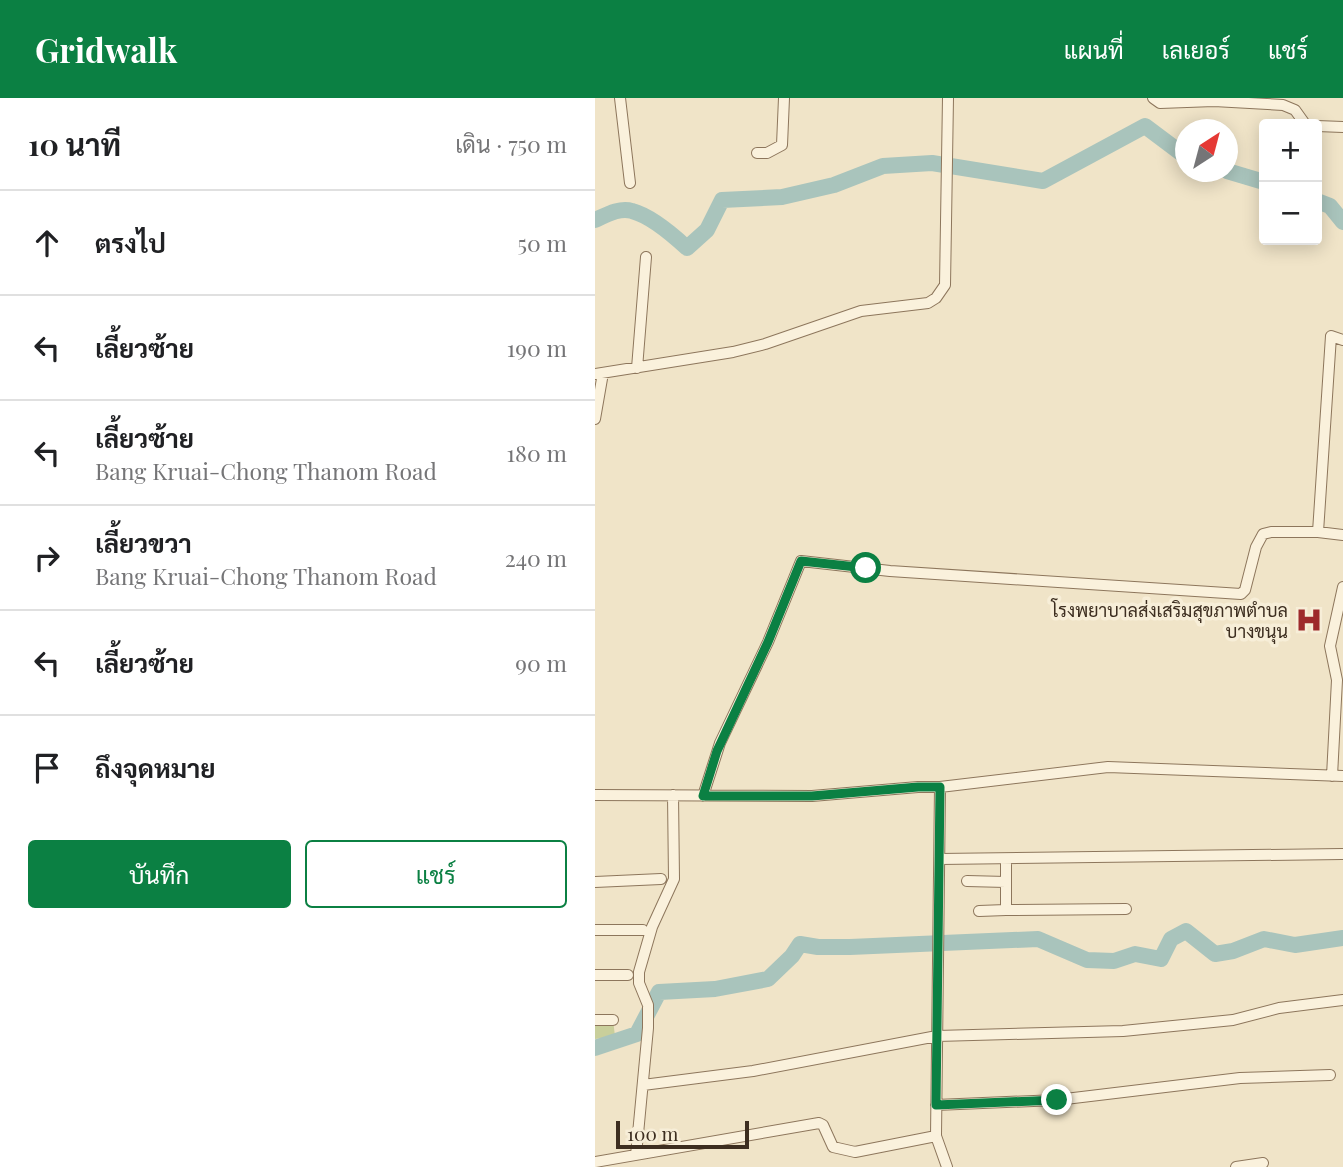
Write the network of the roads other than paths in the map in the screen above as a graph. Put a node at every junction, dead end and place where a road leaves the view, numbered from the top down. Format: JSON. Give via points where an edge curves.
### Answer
{"nodes":[{"id":1,"x":620,"y":98,"type":"edge"},
{"id":2,"x":784,"y":98,"type":"edge"},
{"id":3,"x":948,"y":98,"type":"edge"},
{"id":4,"x":1153,"y":98,"type":"edge"},
{"id":5,"x":1301,"y":119,"type":"edge"},
{"id":6,"x":1322,"y":126,"type":"edge"},
{"id":7,"x":1343,"y":127,"type":"edge"},
{"id":8,"x":757,"y":153,"type":"dead end"},
{"id":9,"x":630,"y":183,"type":"dead end"},
{"id":10,"x":646,"y":257,"type":"dead end"},
{"id":11,"x":1343,"y":340,"type":"edge"},
{"id":12,"x":637,"y":368,"type":"junction"},
{"id":13,"x":599,"y":373,"type":"edge"},
{"id":14,"x":595,"y":419,"type":"edge"},
{"id":15,"x":1318,"y":532,"type":"junction"},
{"id":16,"x":1343,"y":536,"type":"edge"},
{"id":17,"x":1343,"y":587,"type":"edge"},
{"id":18,"x":1338,"y":776,"type":"edge"},
{"id":19,"x":940,"y":787,"type":"junction"},
{"id":20,"x":595,"y":795,"type":"edge"},
{"id":21,"x":673,"y":795,"type":"junction"},
{"id":22,"x":703,"y":796,"type":"junction"},
{"id":23,"x":1342,"y":854,"type":"edge"},
{"id":24,"x":940,"y":859,"type":"junction"},
{"id":25,"x":1006,"y":859,"type":"junction"},
{"id":26,"x":661,"y":879,"type":"dead end"},
{"id":27,"x":967,"y":881,"type":"dead end"},
{"id":28,"x":595,"y":882,"type":"edge"},
{"id":29,"x":1006,"y":882,"type":"junction"},
{"id":30,"x":1126,"y":909,"type":"dead end"},
{"id":31,"x":1006,"y":910,"type":"junction"},
{"id":32,"x":979,"y":911,"type":"dead end"},
{"id":33,"x":595,"y":930,"type":"edge"},
{"id":34,"x":643,"y":930,"type":"dead end"},
{"id":35,"x":595,"y":975,"type":"edge"},
{"id":36,"x":628,"y":975,"type":"dead end"},
{"id":37,"x":1343,"y":1000,"type":"edge"},
{"id":38,"x":595,"y":1020,"type":"edge"},
{"id":39,"x":613,"y":1020,"type":"dead end"},
{"id":40,"x":937,"y":1036,"type":"junction"},
{"id":41,"x":1331,"y":1076,"type":"dead end"},
{"id":42,"x":643,"y":1085,"type":"junction"},
{"id":43,"x":936,"y":1105,"type":"junction"},
{"id":44,"x":936,"y":1136,"type":"junction"},
{"id":45,"x":636,"y":1155,"type":"junction"},
{"id":46,"x":595,"y":1162,"type":"edge"},
{"id":47,"x":1263,"y":1163,"type":"dead end"},
{"id":48,"x":947,"y":1167,"type":"edge"},
{"id":49,"x":1236,"y":1167,"type":"edge"}],
"edges":[{"from":1,"to":9,"type":"street"},
{"from":2,"to":8,"type":"street","via":[[782,145]]},
{"from":3,"to":12,"type":"street","via":[[945,285],[932,301],[861,311],[747,349]]},
{"from":4,"to":5,"type":"street","via":[[1160,103],[1283,105]]},
{"from":6,"to":7,"type":"street"},
{"from":10,"to":12,"type":"street"},
{"from":11,"to":15,"type":"street","via":[[1331,337]]},
{"from":12,"to":13,"type":"street"},
{"from":13,"to":14,"type":"street"},
{"from":15,"to":16,"type":"street"},
{"from":15,"to":22,"type":"street","via":[[1263,534],[1241,594],[801,561],[717,751]]},
{"from":17,"to":18,"type":"street","via":[[1330,646],[1337,680]]},
{"from":18,"to":19,"type":"street","via":[[1140,766]]},
{"from":19,"to":22,"type":"street","via":[[812,796]]},
{"from":19,"to":24,"type":"street"},
{"from":20,"to":21,"type":"street"},
{"from":21,"to":22,"type":"street"},
{"from":21,"to":42,"type":"street","via":[[674,879],[652,926],[639,972],[648,1005]]},
{"from":23,"to":25,"type":"street"},
{"from":24,"to":25,"type":"street"},
{"from":24,"to":40,"type":"street"},
{"from":25,"to":29,"type":"street"},
{"from":26,"to":28,"type":"street"},
{"from":27,"to":29,"type":"street"},
{"from":29,"to":31,"type":"street"},
{"from":30,"to":31,"type":"street"},
{"from":31,"to":32,"type":"street"},
{"from":33,"to":34,"type":"street"},
{"from":35,"to":36,"type":"street"},
{"from":37,"to":40,"type":"street","via":[[1279,1008],[1233,1020],[1123,1031]]},
{"from":38,"to":39,"type":"street"},
{"from":40,"to":42,"type":"street","via":[[753,1071]]},
{"from":40,"to":43,"type":"street"},
{"from":41,"to":43,"type":"street","via":[[1240,1078],[1066,1099]]},
{"from":42,"to":45,"type":"street"},
{"from":43,"to":44,"type":"street"},
{"from":44,"to":45,"type":"street","via":[[848,1152],[833,1147],[819,1123]]},
{"from":44,"to":48,"type":"street"},
{"from":45,"to":46,"type":"street"},
{"from":47,"to":49,"type":"street"}]}
